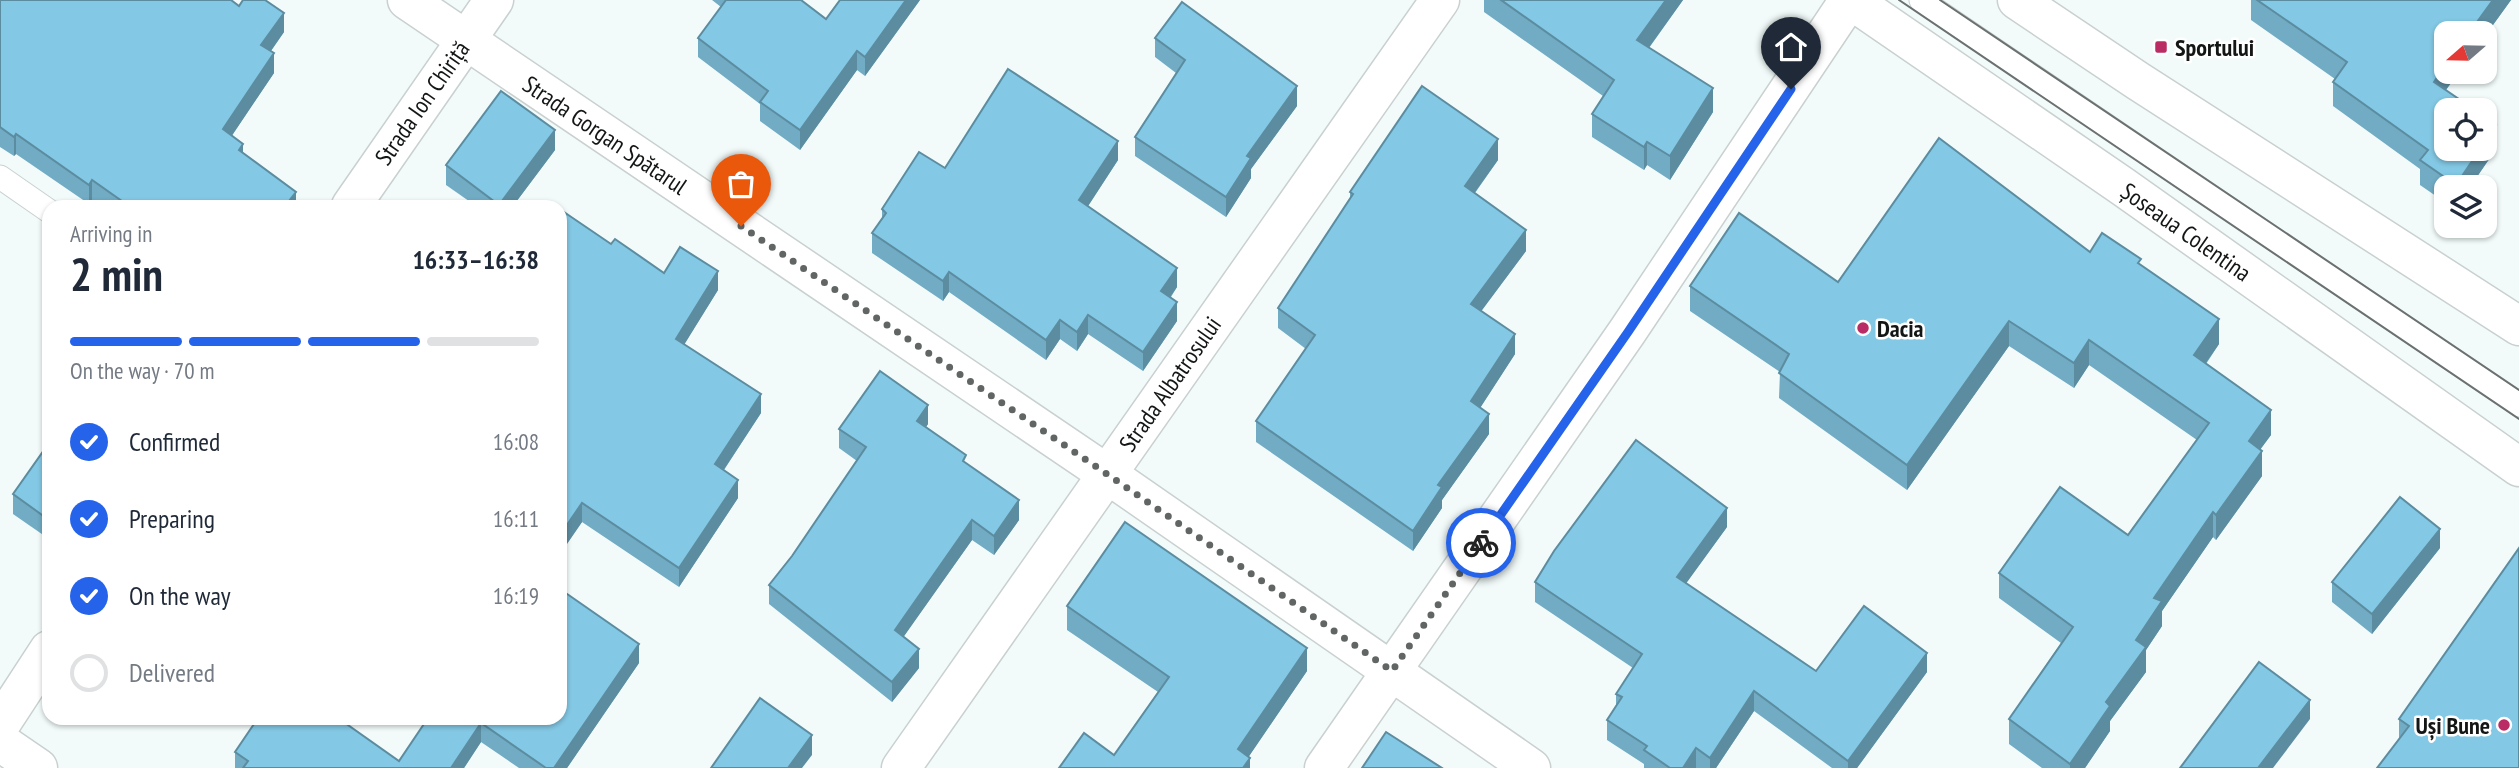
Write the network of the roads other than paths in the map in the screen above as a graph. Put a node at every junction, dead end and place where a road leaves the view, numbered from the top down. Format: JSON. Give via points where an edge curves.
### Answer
{"nodes":[{"id":1,"x":407,"y":0,"type":"edge"},
{"id":2,"x":494,"y":0,"type":"edge"},
{"id":3,"x":1440,"y":0,"type":"edge"},
{"id":4,"x":1850,"y":0,"type":"edge"},
{"id":5,"x":1921,"y":0,"type":"edge"},
{"id":6,"x":2017,"y":0,"type":"edge"},
{"id":7,"x":466,"y":41,"type":"junction"},
{"id":8,"x":0,"y":177,"type":"edge"},
{"id":9,"x":355,"y":200,"type":"edge"},
{"id":10,"x":42,"y":206,"type":"edge"},
{"id":11,"x":2519,"y":326,"type":"edge"},
{"id":12,"x":2519,"y":405,"type":"edge"},
{"id":13,"x":2519,"y":467,"type":"edge"},
{"id":14,"x":1107,"y":474,"type":"junction"},
{"id":15,"x":42,"y":661,"type":"edge"},
{"id":16,"x":1392,"y":671,"type":"junction"},
{"id":17,"x":0,"y":724,"type":"edge"},
{"id":18,"x":0,"y":742,"type":"edge"},
{"id":19,"x":37,"y":768,"type":"edge"},
{"id":20,"x":901,"y":768,"type":"edge"},
{"id":21,"x":1324,"y":768,"type":"edge"},
{"id":22,"x":1531,"y":768,"type":"edge"}],
"edges":[{"from":1,"to":7,"type":"street","name":"Strada Gorgan Spătarul"},
{"from":2,"to":7,"type":"street","name":"Strada Ion Chiriță"},
{"from":3,"to":14,"type":"street","name":"Strada Albatrosului"},
{"from":4,"to":13,"type":"street","name":"Șoseaua Colentina"},
{"from":4,"to":16,"type":"street","via":[[1628,332]]},
{"from":5,"to":12,"type":"lane"},
{"from":6,"to":11,"type":"street"},
{"from":7,"to":9,"type":"street","name":"Strada Ion Chiriță"},
{"from":7,"to":14,"type":"street","name":"Strada Gorgan Spătarul"},
{"from":8,"to":10,"type":"lane"},
{"from":14,"to":16,"type":"street","name":"Strada Gorgan Spătarul"},
{"from":14,"to":20,"type":"street","name":"Strada Albatrosului"},
{"from":15,"to":17,"type":"street"},
{"from":16,"to":21,"type":"street"},
{"from":16,"to":22,"type":"street","name":"Strada Gorgan Spătarul"},
{"from":18,"to":19,"type":"street"}]}
